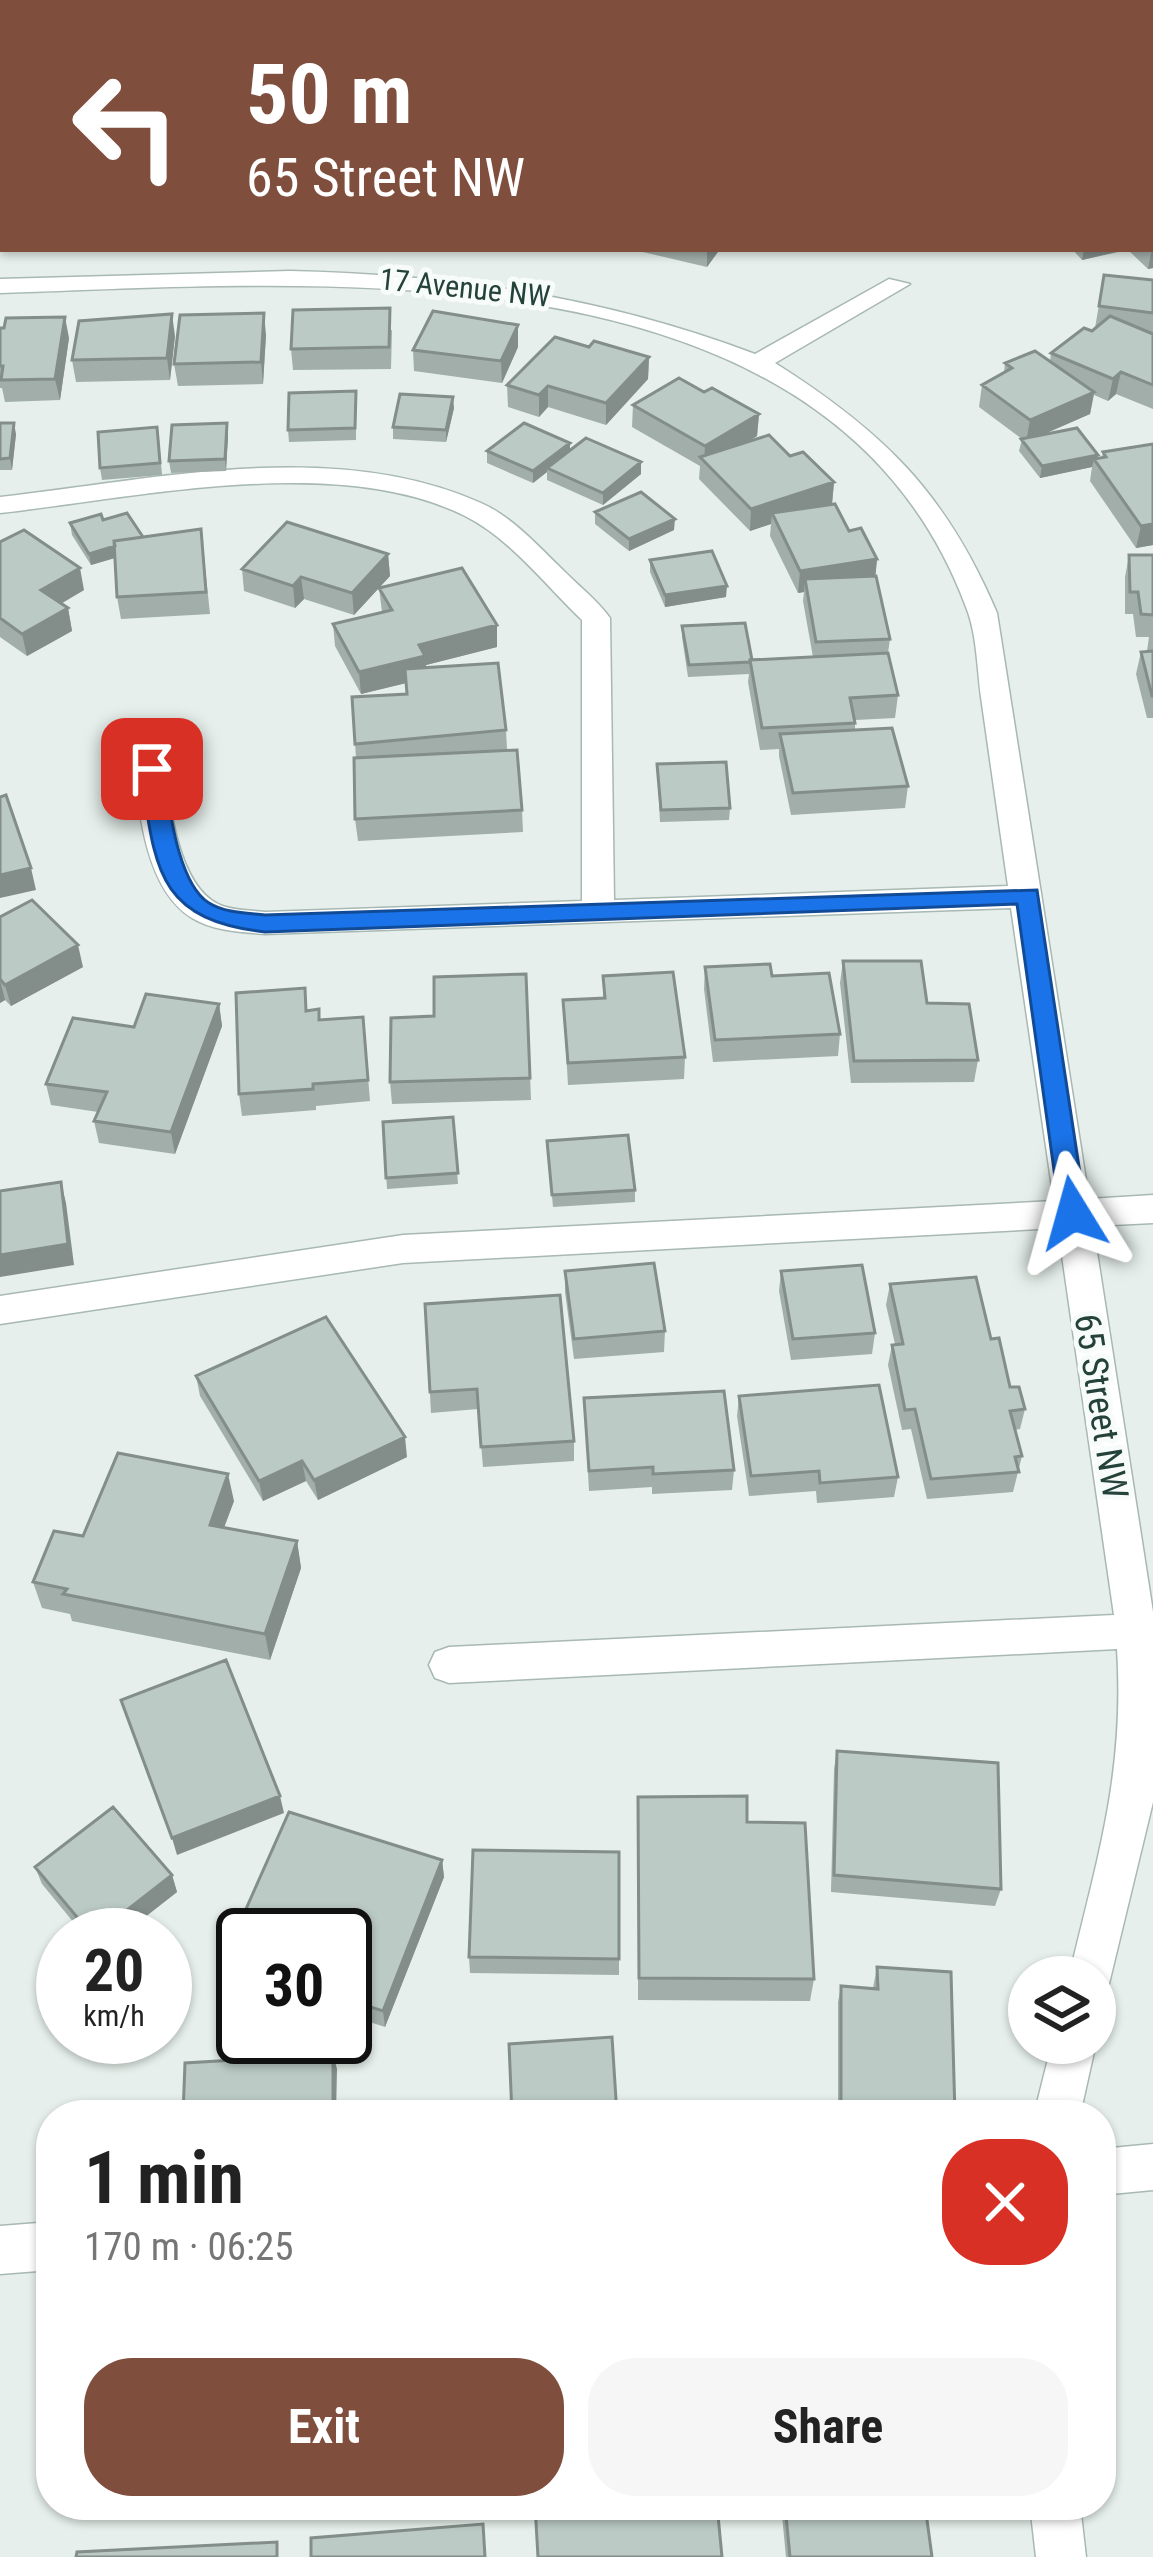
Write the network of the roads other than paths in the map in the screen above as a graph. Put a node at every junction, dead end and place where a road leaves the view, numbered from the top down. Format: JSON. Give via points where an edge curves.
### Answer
{"nodes":[{"id":1,"x":898,"y":284,"type":"dead end"},
{"id":2,"x":0,"y":286,"type":"edge"},
{"id":3,"x":757,"y":363,"type":"junction"},
{"id":4,"x":0,"y":505,"type":"edge"},
{"id":5,"x":146,"y":736,"type":"dead end"},
{"id":6,"x":1028,"y":896,"type":"junction"},
{"id":7,"x":598,"y":910,"type":"junction"},
{"id":8,"x":1153,"y":1209,"type":"edge"},
{"id":9,"x":1073,"y":1213,"type":"junction"},
{"id":10,"x":0,"y":1310,"type":"edge"},
{"id":11,"x":1136,"y":1631,"type":"junction"},
{"id":12,"x":449,"y":1665,"type":"dead end"},
{"id":13,"x":1095,"y":1956,"type":"edge"},
{"id":14,"x":1069,"y":2064,"type":"edge"},
{"id":15,"x":1061,"y":2100,"type":"edge"},
{"id":16,"x":1153,"y":2167,"type":"edge"},
{"id":17,"x":1116,"y":2171,"type":"edge"},
{"id":18,"x":36,"y":2247,"type":"edge"},
{"id":19,"x":0,"y":2250,"type":"edge"},
{"id":20,"x":1056,"y":2520,"type":"edge"},
{"id":21,"x":1060,"y":2557,"type":"edge"}],
"edges":[{"from":1,"to":3,"type":"street"},
{"from":2,"to":3,"type":"street","name":"17 Avenue NW","via":[[450,282],[609,310]]},
{"from":3,"to":6,"type":"street","name":"65 Street NW","via":[[891,459],[964,564],[992,663]]},
{"from":4,"to":7,"type":"street","via":[[303,477],[369,479],[474,509],[596,618]]},
{"from":5,"to":7,"type":"street","via":[[174,873],[201,909],[265,923]]},
{"from":6,"to":7,"type":"street"},
{"from":6,"to":9,"type":"street","name":"65 Street NW"},
{"from":8,"to":9,"type":"street"},
{"from":9,"to":10,"type":"street","via":[[403,1249]]},
{"from":9,"to":11,"type":"street","name":"65 Street NW"},
{"from":11,"to":12,"type":"street"},
{"from":11,"to":13,"type":"street","name":"65 Street NW","via":[[1138,1776]]},
{"from":14,"to":15,"type":"street"},
{"from":16,"to":17,"type":"street"},
{"from":18,"to":19,"type":"street"},
{"from":20,"to":21,"type":"street"}]}
